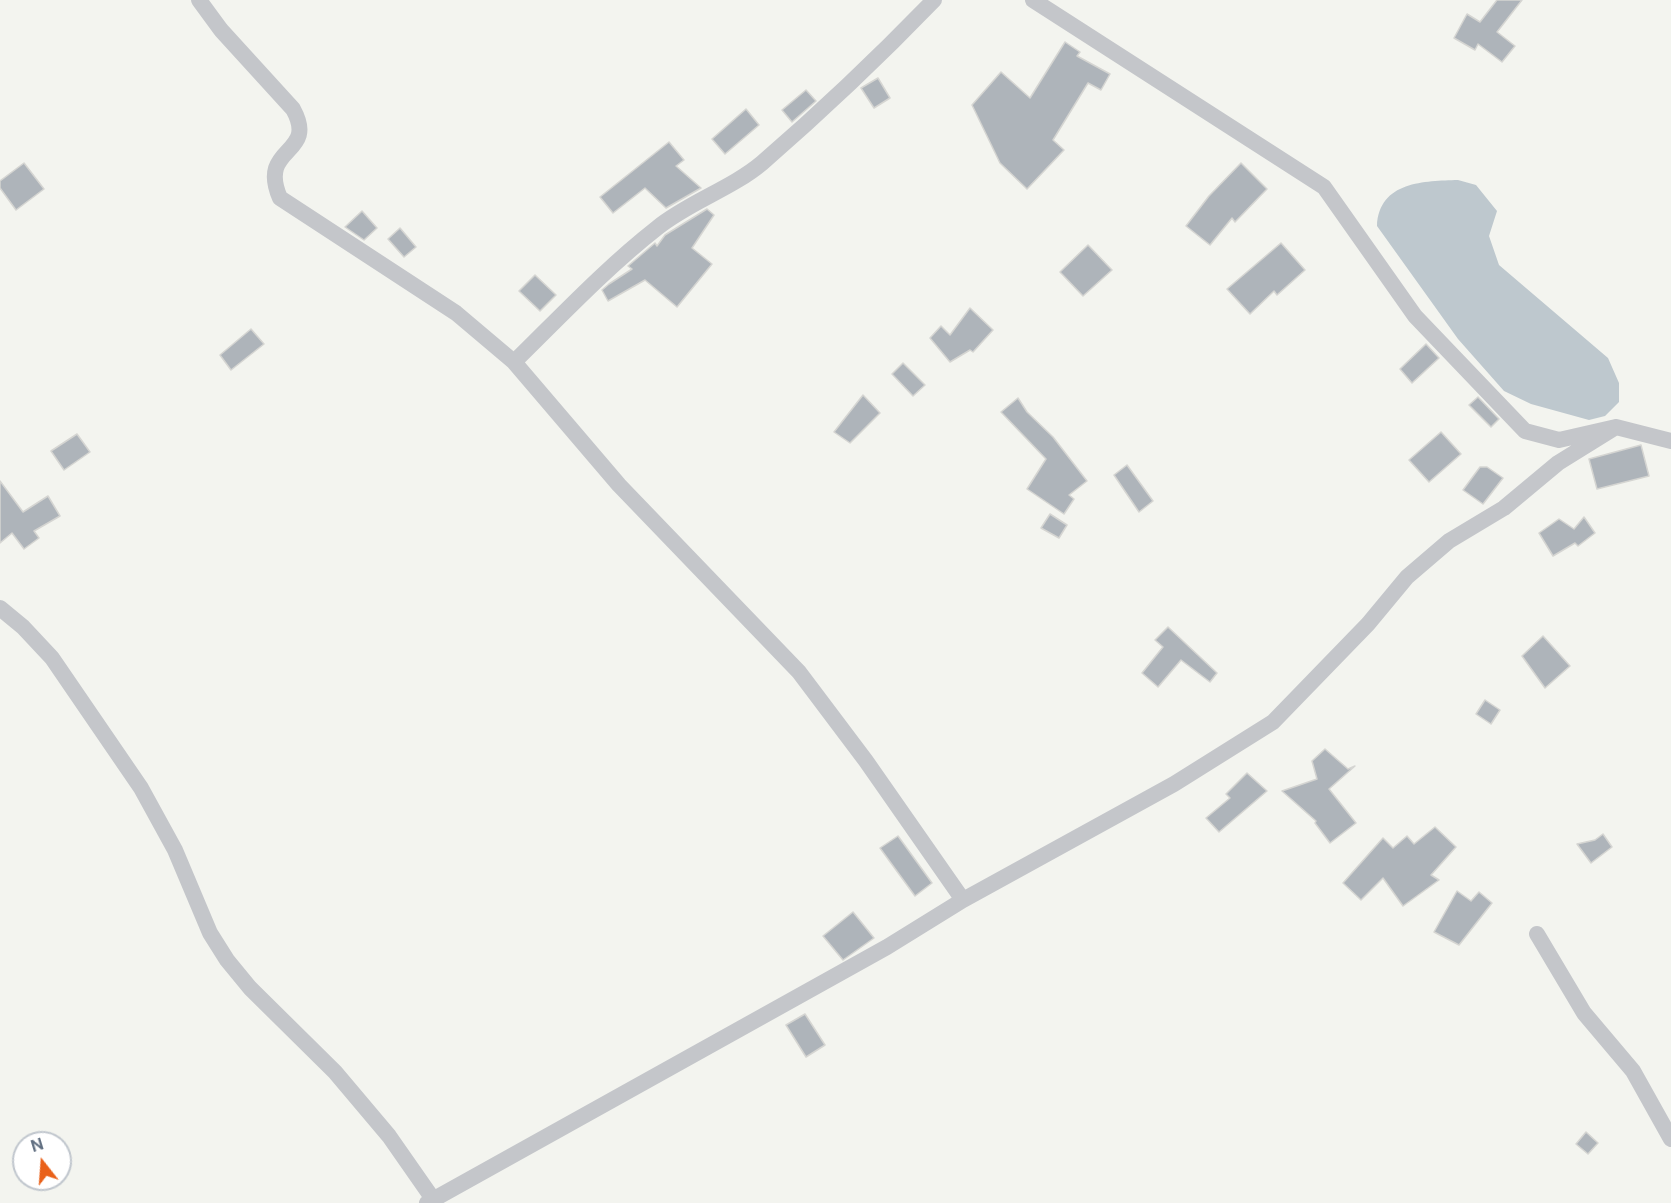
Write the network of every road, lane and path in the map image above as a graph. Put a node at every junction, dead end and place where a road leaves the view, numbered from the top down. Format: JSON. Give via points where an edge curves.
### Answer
{"nodes":[{"id":1,"x":199,"y":0,"type":"edge"},
{"id":2,"x":934,"y":0,"type":"edge"},
{"id":3,"x":1033,"y":0,"type":"edge"},
{"id":4,"x":514,"y":362,"type":"junction"},
{"id":5,"x":1616,"y":427,"type":"junction"},
{"id":6,"x":1671,"y":441,"type":"edge"},
{"id":7,"x":0,"y":608,"type":"edge"},
{"id":8,"x":963,"y":900,"type":"junction"},
{"id":9,"x":1537,"y":934,"type":"dead end"},
{"id":10,"x":1671,"y":1139,"type":"edge"},
{"id":11,"x":430,"y":1201,"type":"edge"}],
"edges":[{"from":1,"to":4,"type":"street","via":[[300,121],[296,141],[275,166],[273,177],[280,198],[456,313]]},
{"from":2,"to":4,"type":"street","via":[[832,103],[761,163],[659,226]]},
{"from":3,"to":5,"type":"street","via":[[1324,187],[1415,316],[1525,431],[1559,440]]},
{"from":4,"to":8,"type":"street","via":[[619,485],[799,672]]},
{"from":5,"to":6,"type":"street"},
{"from":5,"to":8,"type":"street","via":[[1558,463],[1504,508],[1449,541],[1407,577],[1368,624],[1273,722],[1174,784]]},
{"from":7,"to":11,"type":"street","via":[[52,658],[141,788],[175,850],[210,933],[227,960],[335,1072],[388,1136]]},
{"from":8,"to":11,"type":"street","via":[[887,947]]},
{"from":9,"to":10,"type":"street","via":[[1584,1013],[1633,1071]]}]}
